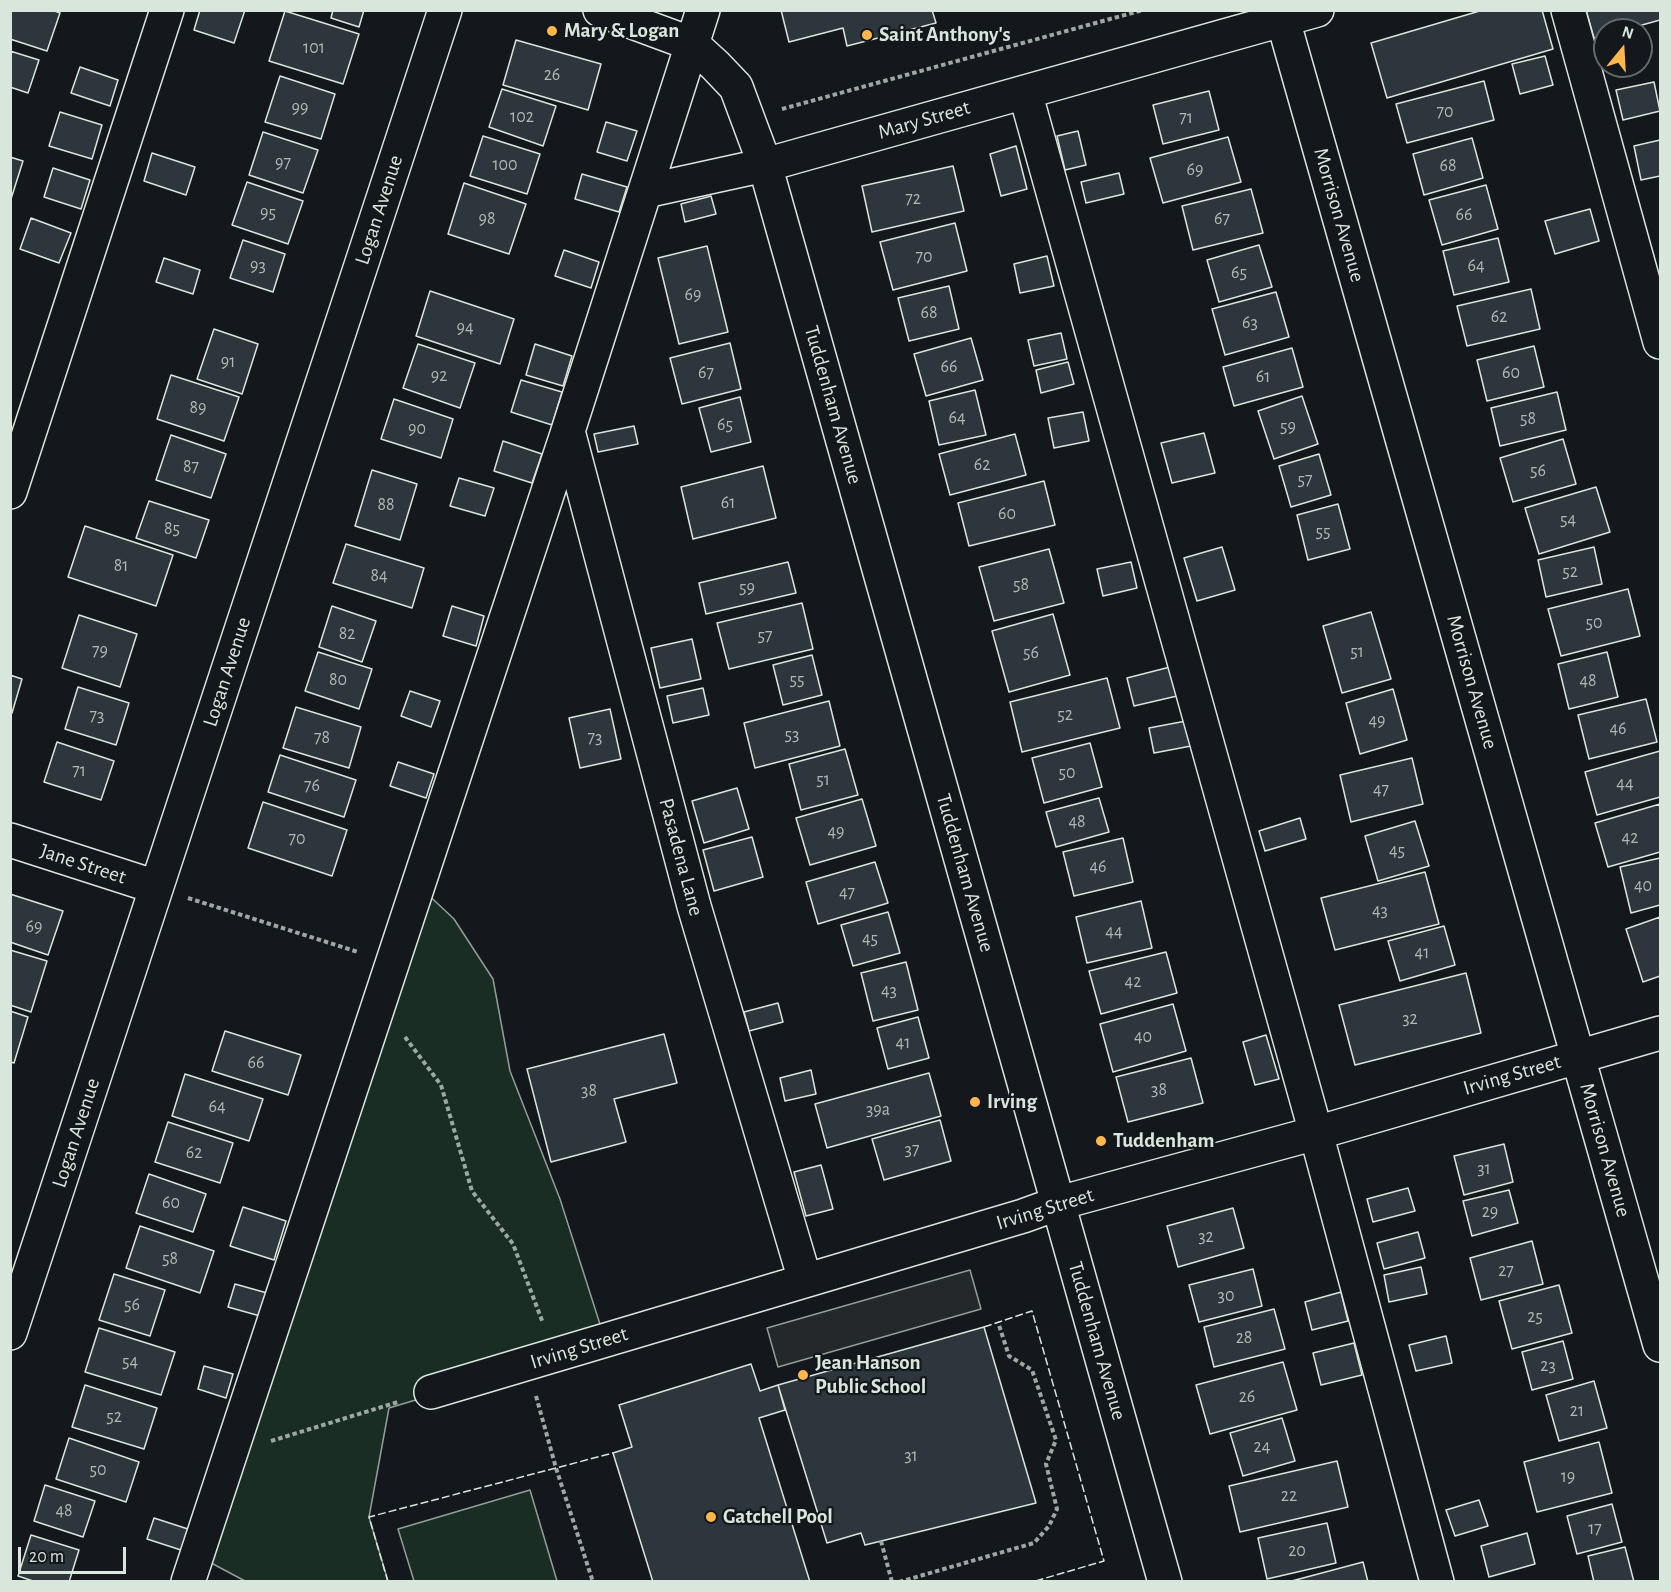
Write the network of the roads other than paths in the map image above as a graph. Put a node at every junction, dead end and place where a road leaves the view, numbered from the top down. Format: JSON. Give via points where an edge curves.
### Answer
{"nodes":[{"id":1,"x":167,"y":10,"type":"edge"},
{"id":2,"x":445,"y":10,"type":"edge"},
{"id":3,"x":600,"y":10,"type":"edge"},
{"id":4,"x":703,"y":10,"type":"edge"},
{"id":5,"x":1317,"y":10,"type":"edge"},
{"id":6,"x":1568,"y":10,"type":"edge"},
{"id":7,"x":1283,"y":20,"type":"junction"},
{"id":8,"x":692,"y":44,"type":"junction"},
{"id":9,"x":1025,"y":92,"type":"junction"},
{"id":10,"x":765,"y":165,"type":"junction"},
{"id":11,"x":646,"y":191,"type":"junction"},
{"id":12,"x":1660,"y":342,"type":"edge"},
{"id":13,"x":568,"y":431,"type":"junction"},
{"id":14,"x":10,"y":492,"type":"edge"},
{"id":15,"x":10,"y":840,"type":"edge"},
{"id":16,"x":156,"y":887,"type":"junction"},
{"id":17,"x":1660,"y":1033,"type":"edge"},
{"id":18,"x":1578,"y":1056,"type":"junction"},
{"id":19,"x":1316,"y":1133,"type":"junction"},
{"id":20,"x":1059,"y":1203,"type":"junction"},
{"id":21,"x":806,"y":1280,"type":"junction"},
{"id":22,"x":10,"y":1333,"type":"edge"},
{"id":23,"x":1660,"y":1344,"type":"edge"},
{"id":24,"x":431,"y":1392,"type":"road end"},
{"id":25,"x":188,"y":1581,"type":"edge"},
{"id":26,"x":1165,"y":1581,"type":"edge"},
{"id":27,"x":1437,"y":1581,"type":"edge"}],
"edges":[{"from":1,"to":14,"type":"street"},
{"from":2,"to":16,"type":"street","name":"Logan Avenue"},
{"from":3,"to":8,"type":"street"},
{"from":4,"to":8,"type":"street"},
{"from":5,"to":7,"type":"street","name":"Mary Street"},
{"from":6,"to":12,"type":"street"},
{"from":7,"to":9,"type":"street","name":"Mary Street"},
{"from":7,"to":18,"type":"street","name":"Morrison Avenue"},
{"from":8,"to":10,"type":"street","via":[[736,87]]},
{"from":8,"to":11,"type":"street"},
{"from":9,"to":10,"type":"street","name":"Mary Street"},
{"from":9,"to":19,"type":"street"},
{"from":10,"to":11,"type":"street","name":"Mary Street"},
{"from":10,"to":20,"type":"street","name":"Tuddenham Avenue"},
{"from":11,"to":13,"type":"street"},
{"from":13,"to":21,"type":"street","name":"Pasadena Lane","via":[[694,906]]},
{"from":13,"to":25,"type":"street"},
{"from":15,"to":16,"type":"street","name":"Jane Street"},
{"from":16,"to":22,"type":"street","name":"Logan Avenue"},
{"from":17,"to":18,"type":"street","name":"Irving Street"},
{"from":18,"to":19,"type":"street","name":"Irving Street"},
{"from":18,"to":23,"type":"street","name":"Morrison Avenue"},
{"from":19,"to":20,"type":"street","name":"Irving Street"},
{"from":19,"to":27,"type":"street"},
{"from":20,"to":21,"type":"street","name":"Irving Street"},
{"from":20,"to":26,"type":"street","name":"Tuddenham Avenue"},
{"from":21,"to":24,"type":"street","name":"Irving Street"}]}
